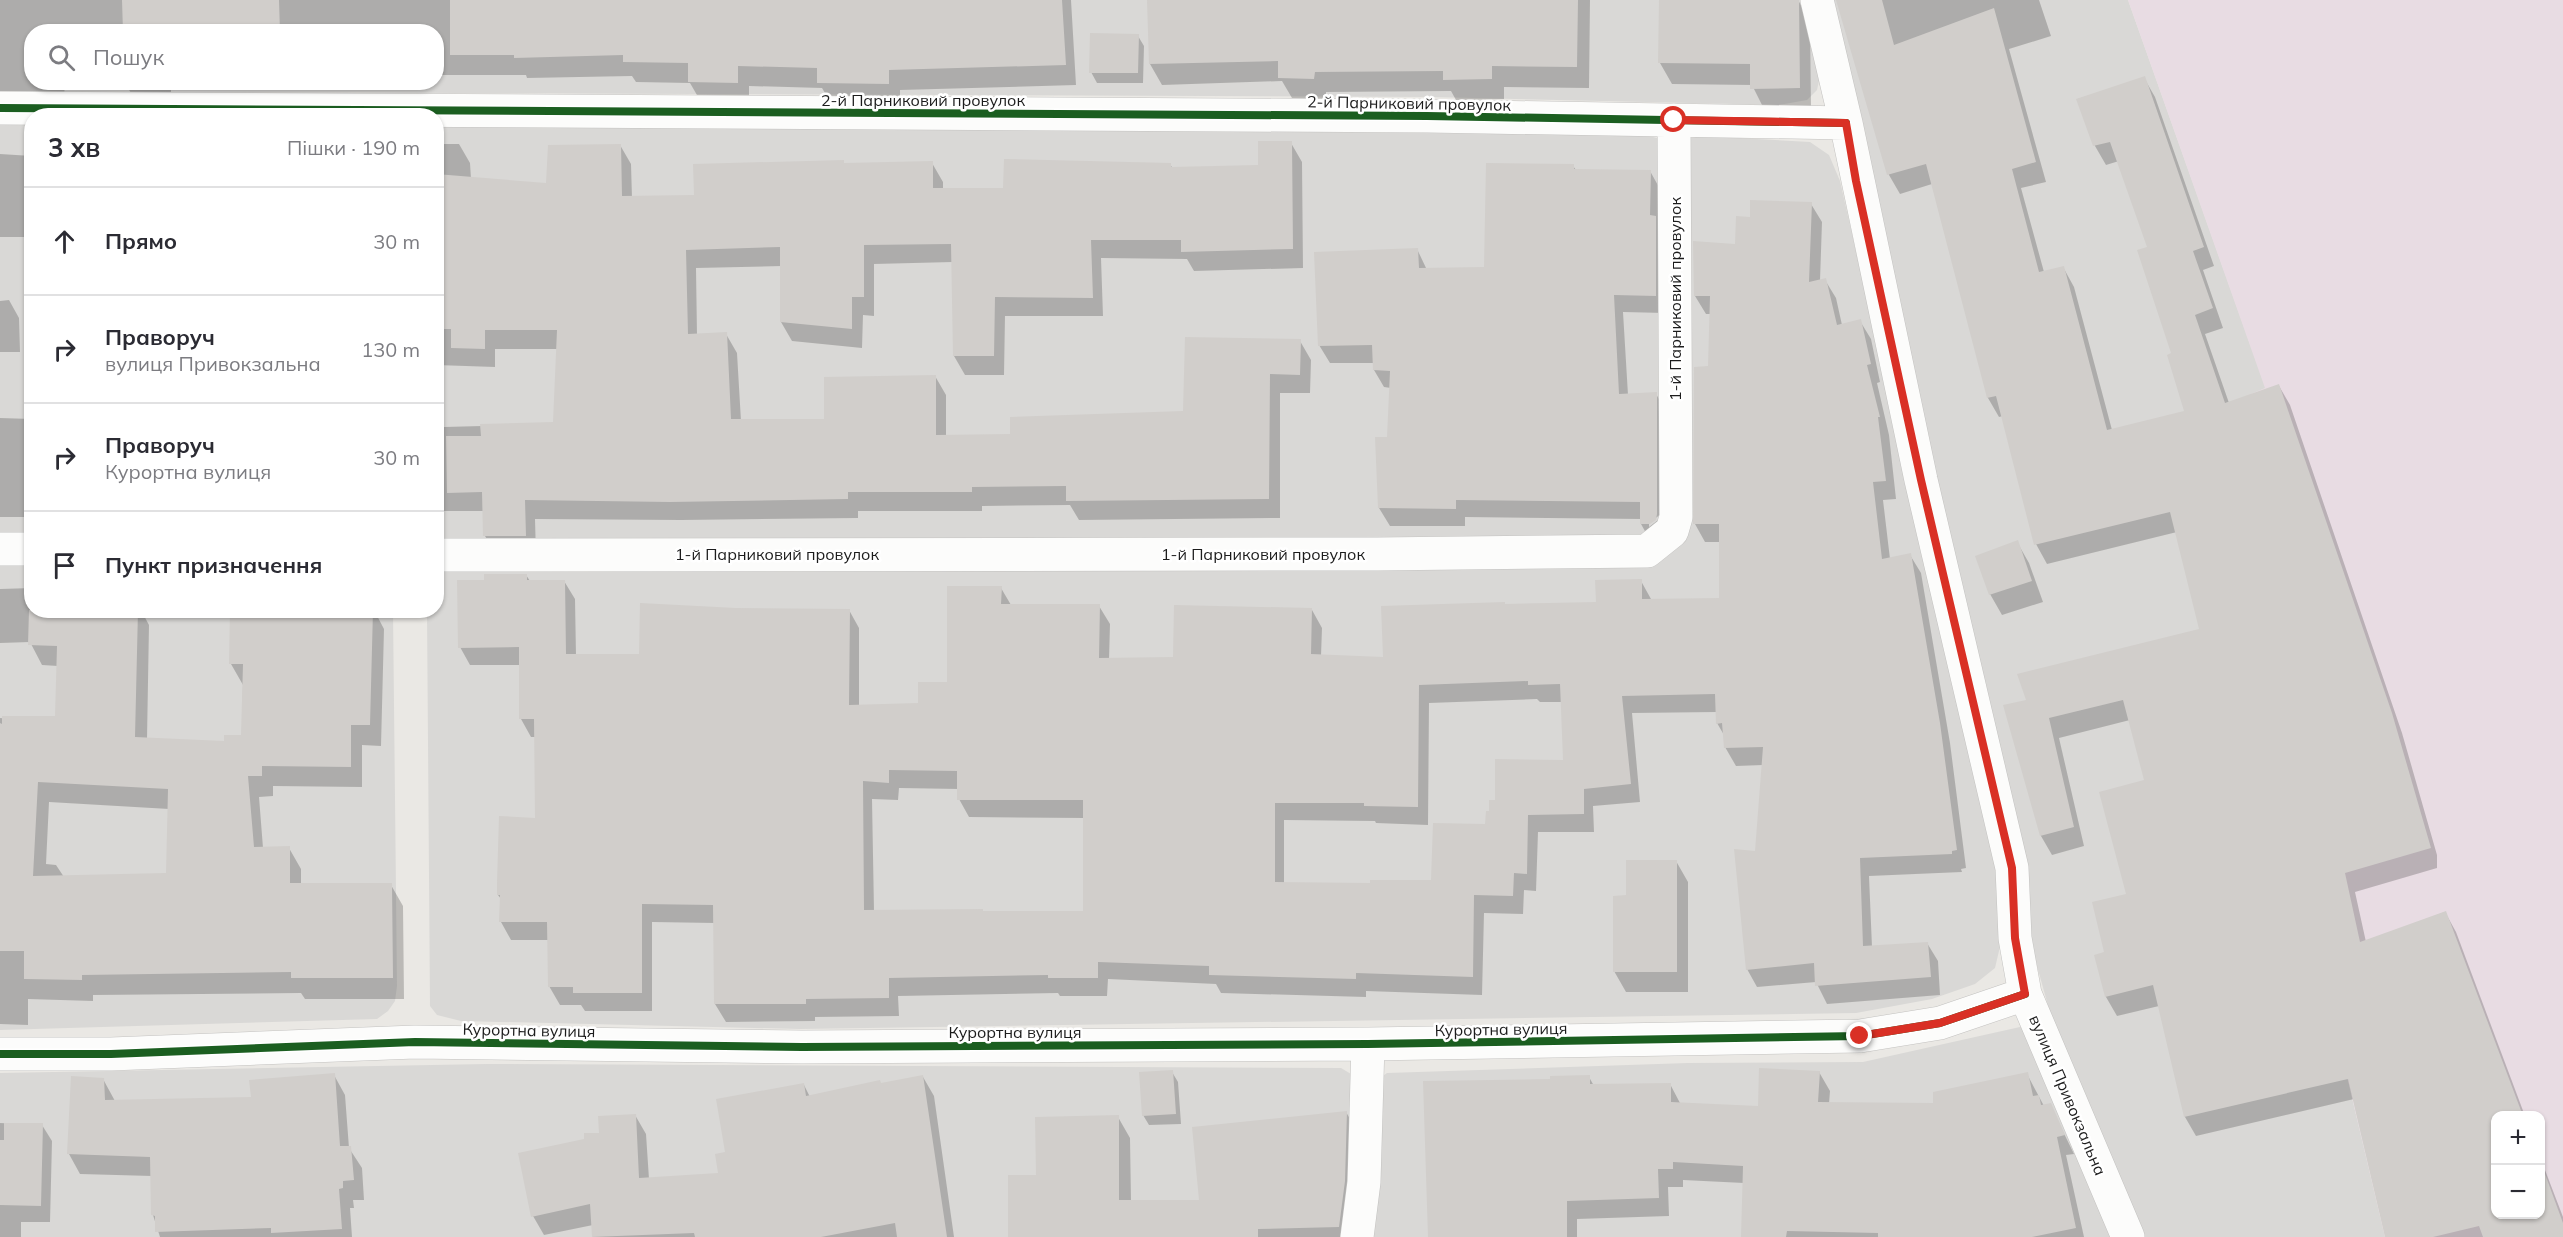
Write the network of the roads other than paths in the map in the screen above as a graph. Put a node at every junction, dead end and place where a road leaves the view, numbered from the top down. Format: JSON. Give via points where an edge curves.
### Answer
{"nodes":[{"id":1,"x":1817,"y":0,"type":"edge"},
{"id":2,"x":0,"y":108,"type":"edge"},
{"id":3,"x":24,"y":108,"type":"edge"},
{"id":4,"x":444,"y":110,"type":"edge"},
{"id":5,"x":1674,"y":120,"type":"junction"},
{"id":6,"x":1846,"y":123,"type":"junction"},
{"id":7,"x":0,"y":549,"type":"edge"},
{"id":8,"x":24,"y":549,"type":"edge"},
{"id":9,"x":444,"y":555,"type":"edge"},
{"id":10,"x":2025,"y":994,"type":"junction"},
{"id":11,"x":1368,"y":1044,"type":"junction"},
{"id":12,"x":0,"y":1054,"type":"edge"},
{"id":13,"x":1357,"y":1237,"type":"edge"},
{"id":14,"x":2128,"y":1237,"type":"edge"}],
"edges":[{"from":1,"to":6,"type":"street","name":"вулиця Привокзальна"},
{"from":2,"to":3,"type":"street","name":"2-й Парниковий провулок"},
{"from":4,"to":5,"type":"street","name":"2-й Парниковий провулок"},
{"from":5,"to":6,"type":"street","name":"2-й Парниковий провулок"},
{"from":5,"to":9,"type":"street","name":"1-й Парниковий провулок","via":[[1676,517],[1672,531],[1647,551]]},
{"from":6,"to":10,"type":"street","name":"вулиця Привокзальна","via":[[1921,480],[2012,868],[2015,938]]},
{"from":7,"to":8,"type":"street"},
{"from":10,"to":11,"type":"street","name":"Курортна вулиця","via":[[1940,1023],[1860,1036]]},
{"from":10,"to":14,"type":"street","name":"вулиця Привокзальна"},
{"from":11,"to":12,"type":"street","name":"Курортна вулиця","via":[[802,1047],[415,1042],[111,1054]]},
{"from":11,"to":13,"type":"street","via":[[1364,1182]]}]}
